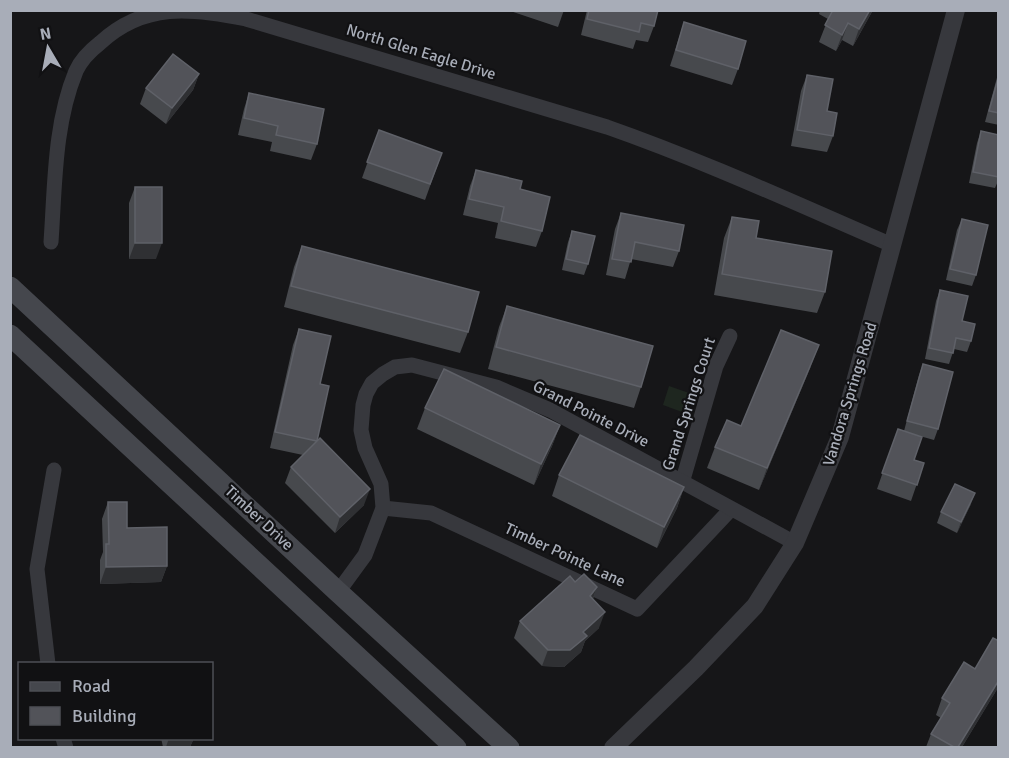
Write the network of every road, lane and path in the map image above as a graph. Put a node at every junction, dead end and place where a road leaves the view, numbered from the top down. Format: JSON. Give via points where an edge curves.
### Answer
{"nodes":[{"id":1,"x":956,"y":10,"type":"edge"},
{"id":2,"x":51,"y":242,"type":"dead end"},
{"id":3,"x":892,"y":245,"type":"junction"},
{"id":4,"x":10,"y":287,"type":"edge"},
{"id":5,"x":10,"y":335,"type":"edge"},
{"id":6,"x":730,"y":336,"type":"dead end"},
{"id":7,"x":54,"y":470,"type":"dead end"},
{"id":8,"x":682,"y":483,"type":"junction"},
{"id":9,"x":383,"y":508,"type":"junction"},
{"id":10,"x":730,"y":509,"type":"junction"},
{"id":11,"x":795,"y":543,"type":"junction"},
{"id":12,"x":338,"y":592,"type":"junction"},
{"id":13,"x":48,"y":662,"type":"edge"},
{"id":14,"x":456,"y":747,"type":"edge"},
{"id":15,"x":509,"y":747,"type":"edge"},
{"id":16,"x":613,"y":747,"type":"edge"}],
"edges":[{"from":1,"to":3,"type":"street","name":"Vandora Springs Road"},
{"from":2,"to":3,"type":"street","name":"North Glen Eagle Drive","via":[[60,132],[77,68],[110,33],[144,15],[170,10],[211,12],[274,27],[607,127]]},
{"from":3,"to":11,"type":"street","name":"Vandora Springs Road","via":[[840,437]]},
{"from":4,"to":12,"type":"main road","name":"Timber Drive"},
{"from":5,"to":14,"type":"main road","name":"Timber Drive"},
{"from":6,"to":8,"type":"street","name":"Grand Springs Court","via":[[716,366]]},
{"from":7,"to":13,"type":"street","via":[[37,569]]},
{"from":8,"to":9,"type":"street","name":"Grand Pointe Drive","via":[[550,410],[496,387],[403,364],[372,383],[363,405],[361,430],[381,484]]},
{"from":8,"to":10,"type":"street","name":"Grand Pointe Drive"},
{"from":9,"to":10,"type":"street","name":"Timber Pointe Lane","via":[[431,513],[637,609]]},
{"from":9,"to":12,"type":"street","name":"Grand Pointe Drive","via":[[365,555]]},
{"from":10,"to":11,"type":"street","name":"Grand Pointe Drive"},
{"from":11,"to":16,"type":"street","name":"Vandora Springs Road","via":[[755,606]]},
{"from":12,"to":15,"type":"main road","name":"Timber Drive"}]}
